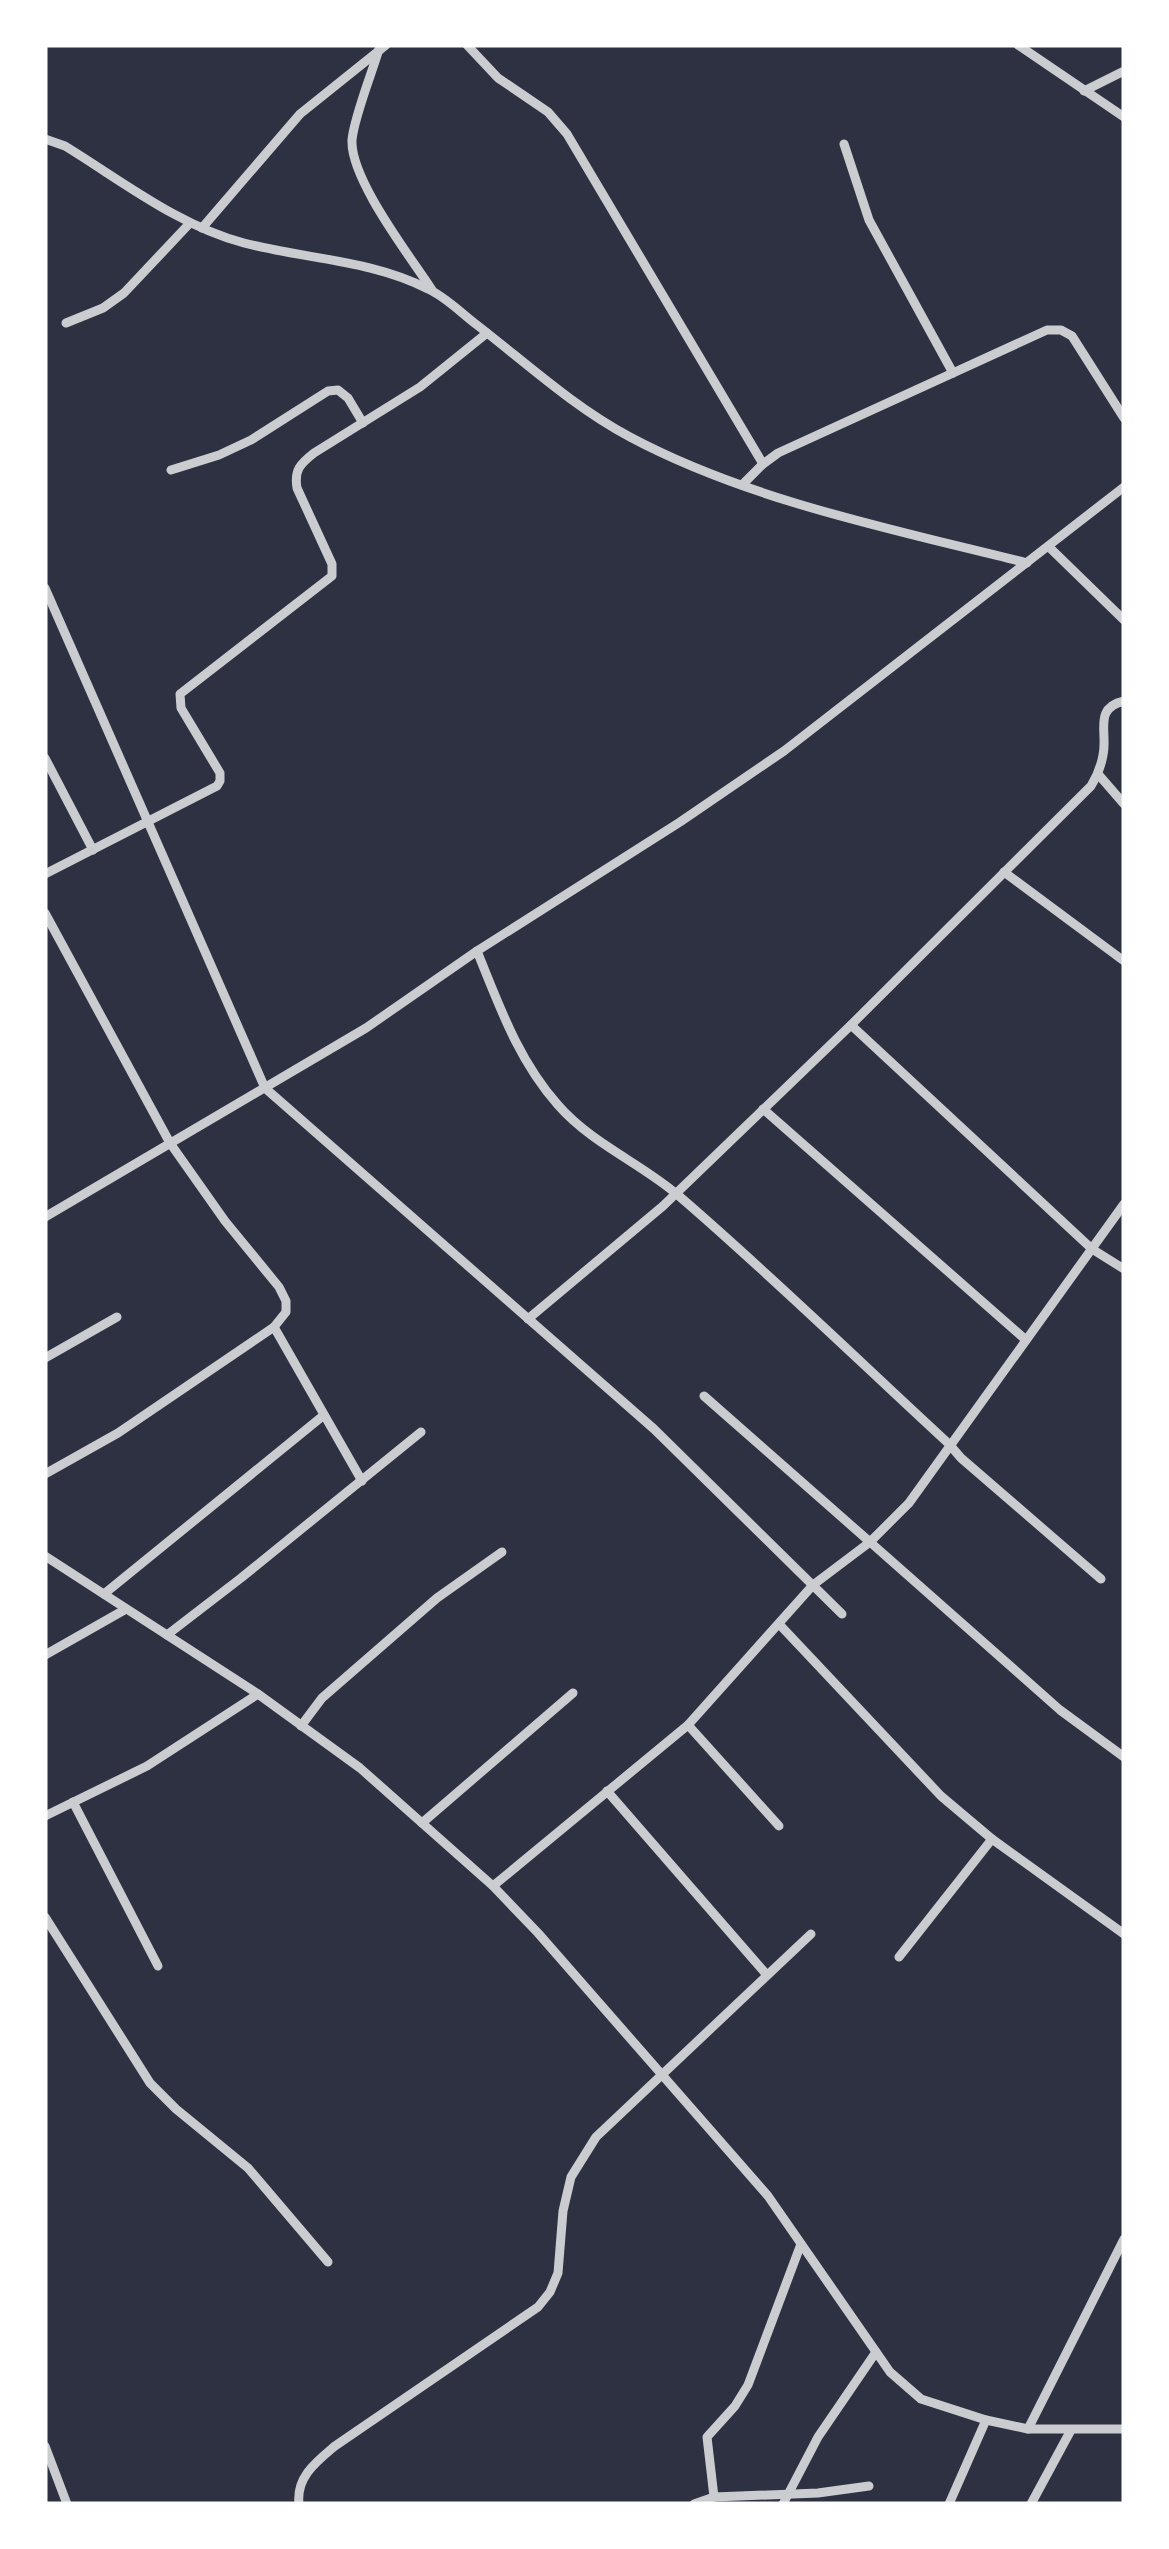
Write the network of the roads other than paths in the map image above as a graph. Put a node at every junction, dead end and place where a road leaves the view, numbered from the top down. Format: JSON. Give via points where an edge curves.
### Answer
{"nodes":[{"id":1,"x":468,"y":45,"type":"edge"},
{"id":2,"x":1018,"y":45,"type":"edge"},
{"id":3,"x":382,"y":47,"type":"edge"},
{"id":4,"x":1124,"y":71,"type":"edge"},
{"id":5,"x":1084,"y":90,"type":"junction"},
{"id":6,"x":1124,"y":116,"type":"edge"},
{"id":7,"x":45,"y":139,"type":"edge"},
{"id":8,"x":844,"y":144,"type":"dead end"},
{"id":9,"x":190,"y":223,"type":"junction"},
{"id":10,"x":202,"y":228,"type":"junction"},
{"id":11,"x":432,"y":290,"type":"junction"},
{"id":12,"x":66,"y":323,"type":"dead end"},
{"id":13,"x":487,"y":333,"type":"junction"},
{"id":14,"x":953,"y":373,"type":"junction"},
{"id":15,"x":1124,"y":418,"type":"edge"},
{"id":16,"x":363,"y":423,"type":"junction"},
{"id":17,"x":763,"y":464,"type":"junction"},
{"id":18,"x":171,"y":470,"type":"dead end"},
{"id":19,"x":742,"y":485,"type":"junction"},
{"id":20,"x":1124,"y":487,"type":"edge"},
{"id":21,"x":1048,"y":546,"type":"junction"},
{"id":22,"x":1027,"y":563,"type":"junction"},
{"id":23,"x":45,"y":588,"type":"edge"},
{"id":24,"x":1124,"y":620,"type":"edge"},
{"id":25,"x":1124,"y":701,"type":"edge"},
{"id":26,"x":45,"y":758,"type":"edge"},
{"id":27,"x":1098,"y":774,"type":"junction"},
{"id":28,"x":1124,"y":804,"type":"edge"},
{"id":29,"x":148,"y":822,"type":"junction"},
{"id":30,"x":93,"y":850,"type":"junction"},
{"id":31,"x":1004,"y":872,"type":"junction"},
{"id":32,"x":45,"y":874,"type":"edge"},
{"id":33,"x":45,"y":913,"type":"edge"},
{"id":34,"x":477,"y":950,"type":"junction"},
{"id":35,"x":1124,"y":962,"type":"edge"},
{"id":36,"x":851,"y":1026,"type":"junction"},
{"id":37,"x":264,"y":1088,"type":"junction"},
{"id":38,"x":764,"y":1109,"type":"junction"},
{"id":39,"x":170,"y":1143,"type":"junction"},
{"id":40,"x":676,"y":1193,"type":"junction"},
{"id":41,"x":1124,"y":1204,"type":"edge"},
{"id":42,"x":45,"y":1217,"type":"edge"},
{"id":43,"x":1092,"y":1249,"type":"junction"},
{"id":44,"x":1124,"y":1268,"type":"edge"},
{"id":45,"x":116,"y":1317,"type":"dead end"},
{"id":46,"x":528,"y":1319,"type":"junction"},
{"id":47,"x":274,"y":1327,"type":"junction"},
{"id":48,"x":1026,"y":1340,"type":"junction"},
{"id":49,"x":45,"y":1358,"type":"edge"},
{"id":50,"x":704,"y":1396,"type":"dead end"},
{"id":51,"x":324,"y":1415,"type":"junction"},
{"id":52,"x":421,"y":1432,"type":"dead end"},
{"id":53,"x":949,"y":1446,"type":"junction"},
{"id":54,"x":45,"y":1474,"type":"edge"},
{"id":55,"x":362,"y":1481,"type":"junction"},
{"id":56,"x":870,"y":1542,"type":"junction"},
{"id":57,"x":502,"y":1552,"type":"dead end"},
{"id":58,"x":45,"y":1556,"type":"edge"},
{"id":59,"x":1101,"y":1579,"type":"dead end"},
{"id":60,"x":813,"y":1585,"type":"junction"},
{"id":61,"x":104,"y":1594,"type":"junction"},
{"id":62,"x":126,"y":1609,"type":"junction"},
{"id":63,"x":842,"y":1614,"type":"dead end"},
{"id":64,"x":778,"y":1624,"type":"junction"},
{"id":65,"x":166,"y":1635,"type":"junction"},
{"id":66,"x":45,"y":1655,"type":"edge"},
{"id":67,"x":573,"y":1693,"type":"dead end"},
{"id":68,"x":258,"y":1694,"type":"junction"},
{"id":69,"x":301,"y":1726,"type":"junction"},
{"id":70,"x":688,"y":1726,"type":"junction"},
{"id":71,"x":1124,"y":1757,"type":"edge"},
{"id":72,"x":607,"y":1792,"type":"junction"},
{"id":73,"x":74,"y":1802,"type":"junction"},
{"id":74,"x":45,"y":1816,"type":"edge"},
{"id":75,"x":422,"y":1823,"type":"junction"},
{"id":76,"x":779,"y":1826,"type":"dead end"},
{"id":77,"x":992,"y":1839,"type":"junction"},
{"id":78,"x":492,"y":1886,"type":"junction"},
{"id":79,"x":45,"y":1917,"type":"edge"},
{"id":80,"x":811,"y":1934,"type":"dead end"},
{"id":81,"x":1124,"y":1934,"type":"edge"},
{"id":82,"x":898,"y":1958,"type":"dead end"},
{"id":83,"x":158,"y":1966,"type":"dead end"},
{"id":84,"x":767,"y":1975,"type":"junction"},
{"id":85,"x":663,"y":2076,"type":"junction"},
{"id":86,"x":1124,"y":2240,"type":"edge"},
{"id":87,"x":801,"y":2244,"type":"junction"},
{"id":88,"x":328,"y":2262,"type":"dead end"},
{"id":89,"x":876,"y":2352,"type":"junction"},
{"id":90,"x":986,"y":2420,"type":"junction"},
{"id":91,"x":1028,"y":2429,"type":"junction"},
{"id":92,"x":1124,"y":2429,"type":"edge"},
{"id":93,"x":1071,"y":2430,"type":"junction"},
{"id":94,"x":45,"y":2446,"type":"edge"},
{"id":95,"x":869,"y":2486,"type":"dead end"},
{"id":96,"x":714,"y":2497,"type":"junction"},
{"id":97,"x":786,"y":2499,"type":"edge"},
{"id":98,"x":67,"y":2504,"type":"edge"},
{"id":99,"x":299,"y":2504,"type":"edge"},
{"id":100,"x":694,"y":2504,"type":"edge"},
{"id":101,"x":949,"y":2504,"type":"edge"},
{"id":102,"x":1030,"y":2504,"type":"edge"}],
"edges":[{"from":1,"to":17,"type":"street","via":[[567,134]]},
{"from":2,"to":5,"type":"street"},
{"from":3,"to":10,"type":"street","via":[[300,114]]},
{"from":3,"to":11,"type":"street","via":[[353,152],[374,200]]},
{"from":4,"to":5,"type":"street"},
{"from":5,"to":6,"type":"street"},
{"from":7,"to":9,"type":"street"},
{"from":8,"to":14,"type":"street","via":[[869,220]]},
{"from":9,"to":10,"type":"street"},
{"from":9,"to":12,"type":"street","via":[[124,293]]},
{"from":10,"to":11,"type":"street","via":[[394,274]]},
{"from":11,"to":13,"type":"street"},
{"from":13,"to":16,"type":"street","via":[[420,388]]},
{"from":13,"to":19,"type":"street","via":[[629,437]]},
{"from":14,"to":15,"type":"street","via":[[1060,330],[1085,353]]},
{"from":14,"to":17,"type":"street"},
{"from":16,"to":18,"type":"street","via":[[348,398],[328,391],[251,440]]},
{"from":16,"to":29,"type":"street","via":[[314,452],[295,474],[332,576],[180,694],[220,781]]},
{"from":17,"to":19,"type":"street"},
{"from":19,"to":22,"type":"street"},
{"from":20,"to":21,"type":"street"},
{"from":21,"to":22,"type":"street"},
{"from":21,"to":24,"type":"street"},
{"from":22,"to":34,"type":"street","via":[[784,751]]},
{"from":23,"to":29,"type":"street"},
{"from":25,"to":27,"type":"street","via":[[1105,712]]},
{"from":26,"to":30,"type":"street"},
{"from":27,"to":28,"type":"street"},
{"from":27,"to":31,"type":"street"},
{"from":29,"to":30,"type":"street"},
{"from":29,"to":37,"type":"street"},
{"from":30,"to":32,"type":"street"},
{"from":31,"to":35,"type":"street"},
{"from":31,"to":36,"type":"street"},
{"from":33,"to":39,"type":"street"},
{"from":34,"to":37,"type":"street","via":[[366,1028]]},
{"from":34,"to":40,"type":"street","via":[[509,1031],[559,1106],[608,1149]]},
{"from":36,"to":38,"type":"street"},
{"from":36,"to":43,"type":"street"},
{"from":37,"to":39,"type":"street"},
{"from":37,"to":46,"type":"street"},
{"from":38,"to":40,"type":"street"},
{"from":38,"to":48,"type":"street"},
{"from":39,"to":42,"type":"street"},
{"from":39,"to":47,"type":"street","via":[[279,1287],[286,1312]]},
{"from":40,"to":46,"type":"street"},
{"from":40,"to":53,"type":"street"},
{"from":41,"to":43,"type":"street"},
{"from":43,"to":44,"type":"street"},
{"from":43,"to":48,"type":"street"},
{"from":45,"to":49,"type":"street"},
{"from":46,"to":60,"type":"street","via":[[654,1429]]},
{"from":47,"to":51,"type":"street"},
{"from":47,"to":54,"type":"street"},
{"from":48,"to":53,"type":"street"},
{"from":50,"to":56,"type":"street"},
{"from":51,"to":55,"type":"street"},
{"from":51,"to":61,"type":"street"},
{"from":52,"to":55,"type":"street"},
{"from":53,"to":56,"type":"street","via":[[909,1503]]},
{"from":53,"to":59,"type":"street"},
{"from":55,"to":65,"type":"street"},
{"from":56,"to":60,"type":"street"},
{"from":56,"to":71,"type":"street","via":[[1060,1710]]},
{"from":57,"to":69,"type":"street","via":[[408,1623],[322,1698]]},
{"from":58,"to":61,"type":"street"},
{"from":60,"to":63,"type":"street"},
{"from":60,"to":64,"type":"street"},
{"from":61,"to":62,"type":"street"},
{"from":62,"to":65,"type":"street"},
{"from":62,"to":66,"type":"street"},
{"from":64,"to":70,"type":"street"},
{"from":64,"to":77,"type":"street","via":[[942,1796]]},
{"from":65,"to":68,"type":"street"},
{"from":67,"to":75,"type":"street"},
{"from":68,"to":69,"type":"street"},
{"from":68,"to":73,"type":"street","via":[[148,1766]]},
{"from":69,"to":75,"type":"street"},
{"from":70,"to":72,"type":"street"},
{"from":70,"to":76,"type":"street"},
{"from":72,"to":78,"type":"street"},
{"from":72,"to":84,"type":"street"},
{"from":73,"to":74,"type":"street"},
{"from":73,"to":83,"type":"street"},
{"from":75,"to":78,"type":"street"},
{"from":77,"to":81,"type":"street"},
{"from":77,"to":82,"type":"street"},
{"from":78,"to":85,"type":"street"},
{"from":79,"to":88,"type":"street","via":[[150,2082],[248,2168]]},
{"from":80,"to":84,"type":"street"},
{"from":84,"to":85,"type":"street"},
{"from":85,"to":87,"type":"street"},
{"from":85,"to":99,"type":"street","via":[[596,2137],[572,2176],[550,2292],[335,2446],[303,2477]]},
{"from":86,"to":91,"type":"street"},
{"from":87,"to":89,"type":"street"},
{"from":87,"to":96,"type":"street","via":[[748,2385],[707,2437]]},
{"from":89,"to":90,"type":"street","via":[[921,2400]]},
{"from":89,"to":97,"type":"street","via":[[826,2424]]},
{"from":90,"to":91,"type":"street"},
{"from":90,"to":101,"type":"street"},
{"from":91,"to":93,"type":"street"},
{"from":92,"to":93,"type":"street"},
{"from":93,"to":102,"type":"street"},
{"from":94,"to":98,"type":"street"},
{"from":95,"to":97,"type":"street"},
{"from":96,"to":97,"type":"street"},
{"from":96,"to":100,"type":"street"}]}
